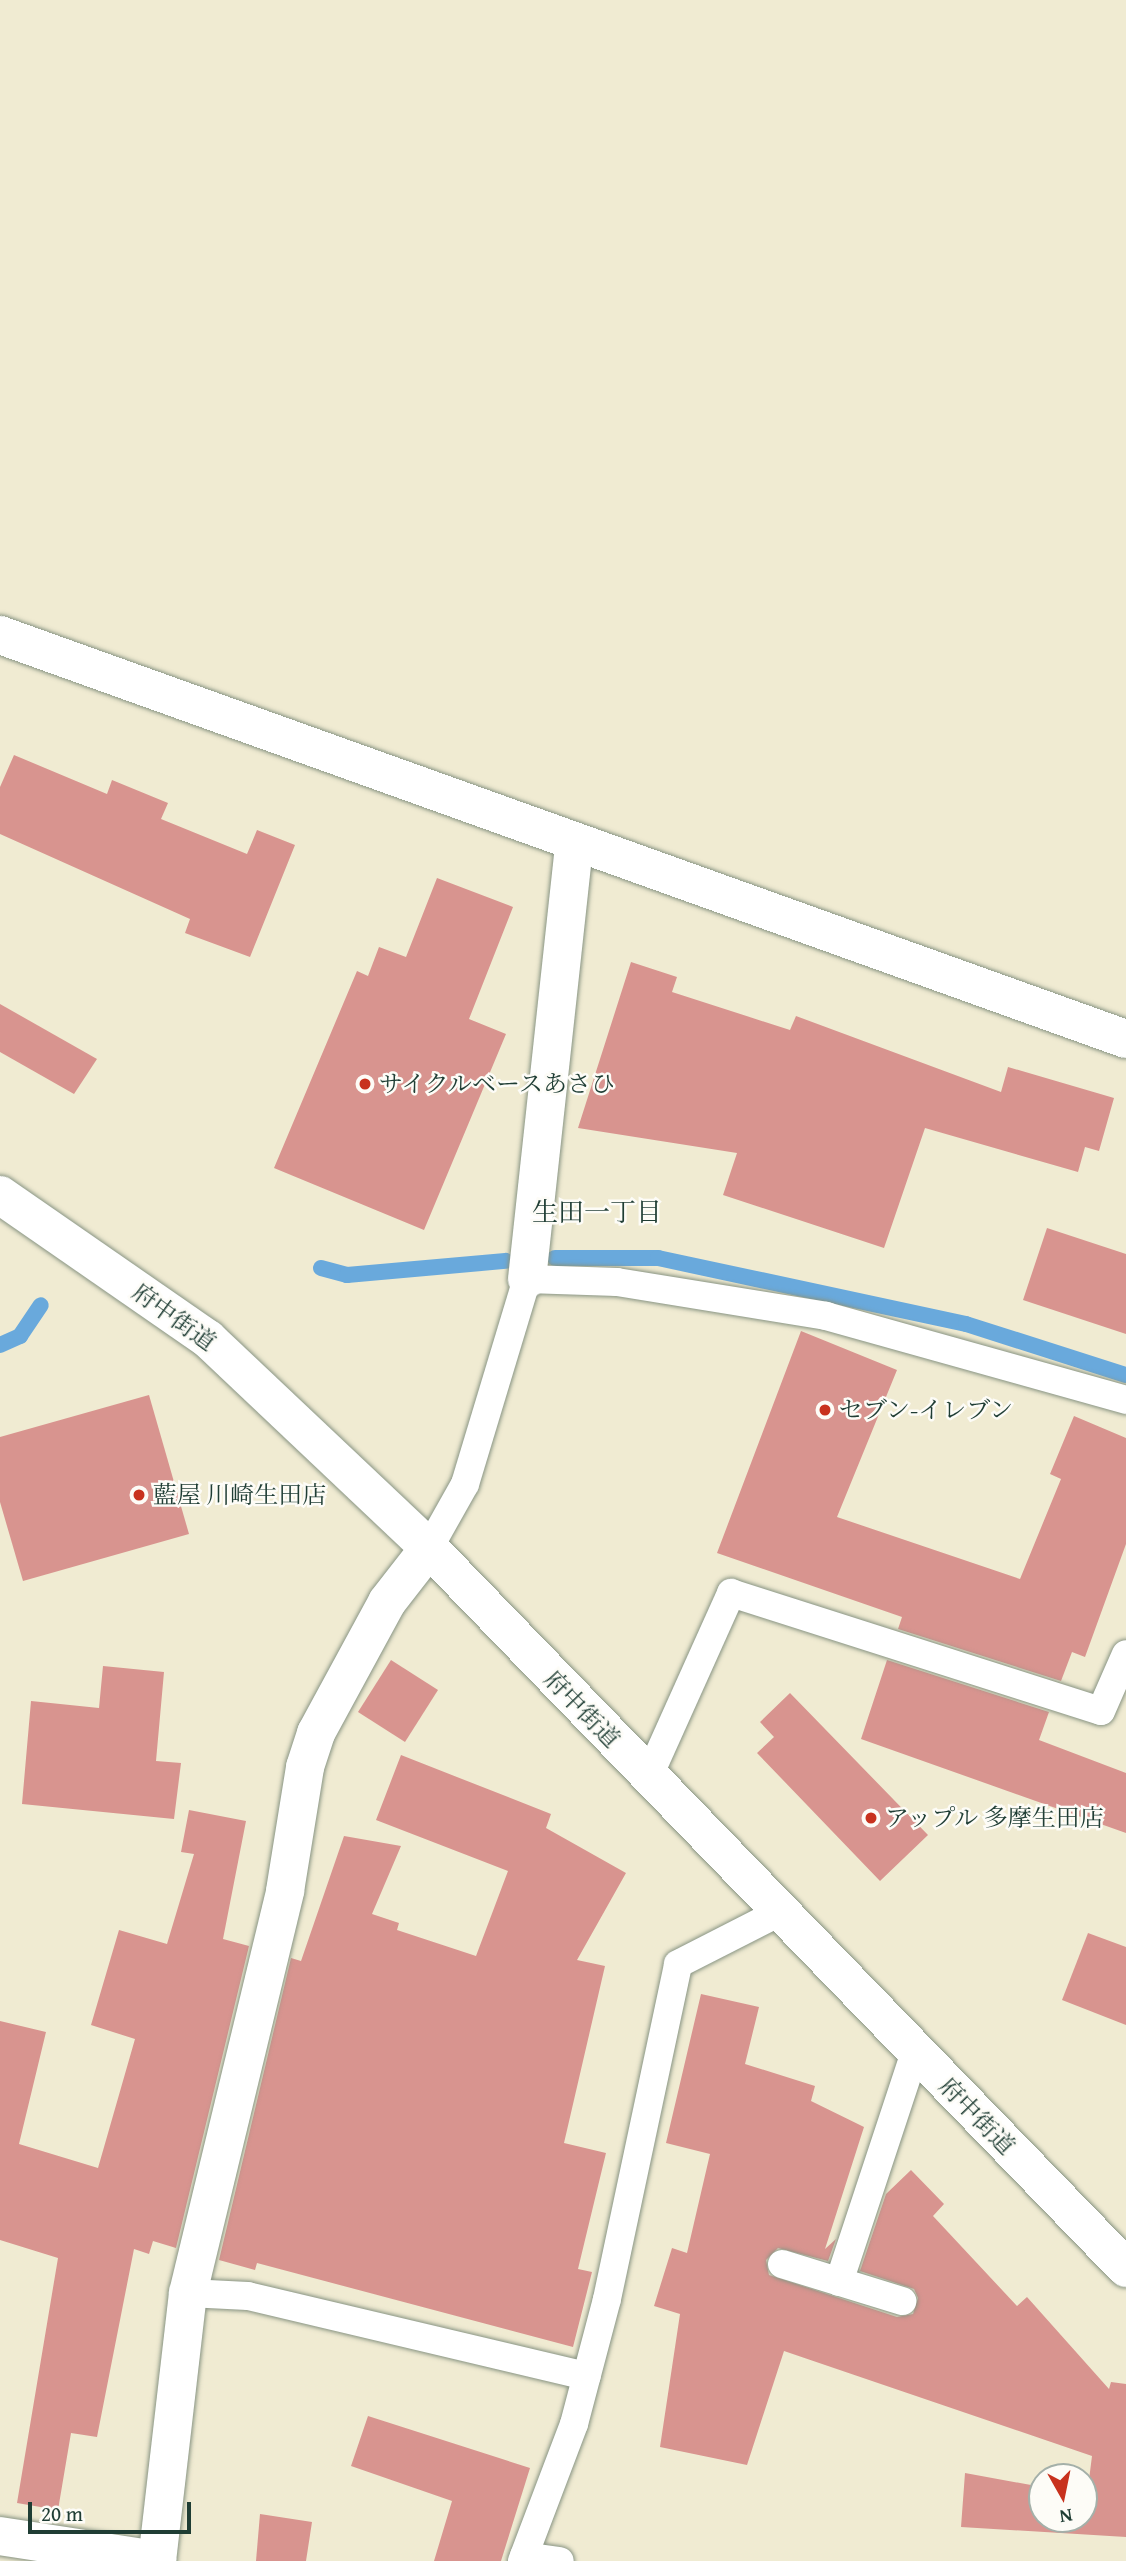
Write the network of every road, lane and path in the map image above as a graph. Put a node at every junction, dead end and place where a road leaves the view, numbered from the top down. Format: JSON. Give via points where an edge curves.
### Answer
{"nodes":[{"id":1,"x":0,"y":635,"type":"edge"},
{"id":2,"x":574,"y":845,"type":"junction"},
{"id":3,"x":1126,"y":1039,"type":"edge"},
{"id":4,"x":0,"y":1195,"type":"edge"},
{"id":5,"x":527,"y":1279,"type":"junction"},
{"id":6,"x":1126,"y":1400,"type":"edge"},
{"id":7,"x":429,"y":1548,"type":"junction"},
{"id":8,"x":1126,"y":1654,"type":"edge"},
{"id":9,"x":648,"y":1778,"type":"junction"},
{"id":10,"x":778,"y":1913,"type":"junction"},
{"id":11,"x":915,"y":2052,"type":"junction"},
{"id":12,"x":782,"y":2264,"type":"dead end"},
{"id":13,"x":1126,"y":2268,"type":"edge"},
{"id":14,"x":839,"y":2282,"type":"junction"},
{"id":15,"x":188,"y":2293,"type":"junction"},
{"id":16,"x":902,"y":2301,"type":"dead end"},
{"id":17,"x":587,"y":2376,"type":"junction"},
{"id":18,"x":0,"y":2536,"type":"edge"},
{"id":19,"x":523,"y":2558,"type":"edge"},
{"id":20,"x":157,"y":2560,"type":"edge"},
{"id":21,"x":560,"y":2561,"type":"edge"}],
"edges":[{"from":1,"to":2,"type":"street"},
{"from":2,"to":3,"type":"street"},
{"from":2,"to":5,"type":"street"},
{"from":4,"to":7,"type":"street","name":"府中街道","via":[[208,1339]]},
{"from":5,"to":6,"type":"lane","via":[[617,1282],[826,1317]]},
{"from":5,"to":7,"type":"lane","via":[[465,1484]]},
{"from":7,"to":9,"type":"street","name":"府中街道"},
{"from":7,"to":15,"type":"street","via":[[387,1602],[316,1733]]},
{"from":8,"to":9,"type":"lane","via":[[1101,1711],[731,1593]]},
{"from":9,"to":10,"type":"street","name":"府中街道"},
{"from":10,"to":11,"type":"street","name":"府中街道"},
{"from":10,"to":17,"type":"lane","via":[[678,1964]]},
{"from":11,"to":13,"type":"street","name":"府中街道"},
{"from":11,"to":14,"type":"lane"},
{"from":12,"to":14,"type":"lane"},
{"from":14,"to":16,"type":"lane"},
{"from":15,"to":17,"type":"lane","via":[[248,2296]]},
{"from":15,"to":20,"type":"street"},
{"from":17,"to":19,"type":"lane"},
{"from":18,"to":20,"type":"street"},
{"from":19,"to":21,"type":"lane"}]}
